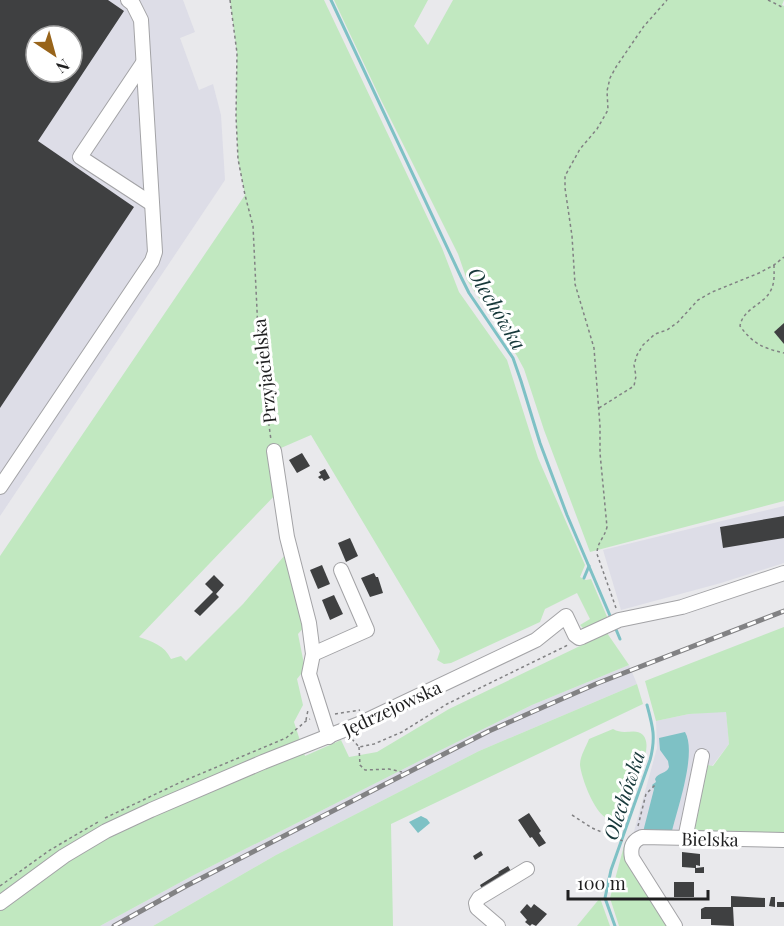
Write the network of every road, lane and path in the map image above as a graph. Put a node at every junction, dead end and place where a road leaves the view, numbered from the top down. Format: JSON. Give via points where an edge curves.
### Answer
{"nodes":[{"id":1,"x":128,"y":0,"type":"edge"},
{"id":2,"x":230,"y":0,"type":"edge"},
{"id":3,"x":667,"y":0,"type":"edge"},
{"id":4,"x":768,"y":0,"type":"edge"},
{"id":5,"x":784,"y":8,"type":"edge"},
{"id":6,"x":143,"y":63,"type":"junction"},
{"id":7,"x":152,"y":204,"type":"junction"},
{"id":8,"x":784,"y":257,"type":"edge"},
{"id":9,"x":774,"y":265,"type":"junction"},
{"id":10,"x":784,"y":353,"type":"edge"},
{"id":11,"x":599,"y":408,"type":"junction"},
{"id":12,"x":274,"y":451,"type":"joint"},
{"id":13,"x":0,"y":487,"type":"edge"},
{"id":14,"x":341,"y":570,"type":"dead end"},
{"id":15,"x":784,"y":573,"type":"edge"},
{"id":16,"x":622,"y":619,"type":"junction"},
{"id":17,"x":582,"y":637,"type":"junction"},
{"id":18,"x":313,"y":654,"type":"junction"},
{"id":19,"x":346,"y":730,"type":"junction"},
{"id":20,"x":329,"y":737,"type":"junction"},
{"id":21,"x":359,"y":747,"type":"junction"},
{"id":22,"x":702,"y":756,"type":"dead end"},
{"id":23,"x":402,"y":772,"type":"dead end"},
{"id":24,"x":655,"y":785,"type":"dead end"},
{"id":25,"x":572,"y":815,"type":"dead end"},
{"id":26,"x":614,"y":838,"type":"dead end"},
{"id":27,"x":685,"y":838,"type":"junction"},
{"id":28,"x":636,"y":839,"type":"junction"},
{"id":29,"x":784,"y":840,"type":"edge"},
{"id":30,"x":527,"y":868,"type":"dead end"},
{"id":31,"x":0,"y":903,"type":"edge"},
{"id":32,"x":498,"y":926,"type":"edge"},
{"id":33,"x":675,"y":926,"type":"edge"}],
"edges":[{"from":1,"to":6,"type":"street","via":[[141,20]]},
{"from":2,"to":12,"type":"path","name":"Przyjacielska","via":[[237,53],[238,159],[253,226],[259,352]]},
{"from":3,"to":11,"type":"path","via":[[616,67],[610,78],[608,110],[565,176],[575,284],[594,348]]},
{"from":4,"to":5,"type":"path"},
{"from":6,"to":7,"type":"street"},
{"from":6,"to":7,"type":"street","via":[[80,157]]},
{"from":7,"to":13,"type":"street","via":[[152,261]]},
{"from":8,"to":9,"type":"path"},
{"from":9,"to":10,"type":"path","via":[[771,291],[748,312],[740,326],[758,345]]},
{"from":9,"to":11,"type":"path","via":[[698,300],[678,322],[655,334],[637,355],[634,386]]},
{"from":11,"to":16,"type":"path","via":[[607,527],[597,554]]},
{"from":12,"to":18,"type":"street","via":[[284,525]]},
{"from":14,"to":18,"type":"street","via":[[367,630]]},
{"from":15,"to":16,"type":"street","via":[[682,607]]},
{"from":16,"to":17,"type":"street"},
{"from":17,"to":19,"type":"street","name":"Jędrzejowska","via":[[575,635],[566,616],[536,640]]},
{"from":17,"to":21,"type":"path","via":[[447,704],[402,732]]},
{"from":18,"to":20,"type":"street","via":[[309,674]]},
{"from":19,"to":20,"type":"street","name":"Jędrzejowska"},
{"from":19,"to":21,"type":"path"},
{"from":20,"to":31,"type":"street","name":"Jędrzejowska","via":[[106,831]]},
{"from":21,"to":23,"type":"path","via":[[360,765],[365,770]]},
{"from":22,"to":27,"type":"street"},
{"from":24,"to":28,"type":"path","via":[[646,794]]},
{"from":25,"to":26,"type":"path"},
{"from":27,"to":28,"type":"street","name":"Bielska"},
{"from":27,"to":29,"type":"street","name":"Bielska"},
{"from":28,"to":33,"type":"street","via":[[631,849],[633,862]]},
{"from":30,"to":32,"type":"street","via":[[476,903]]}]}
